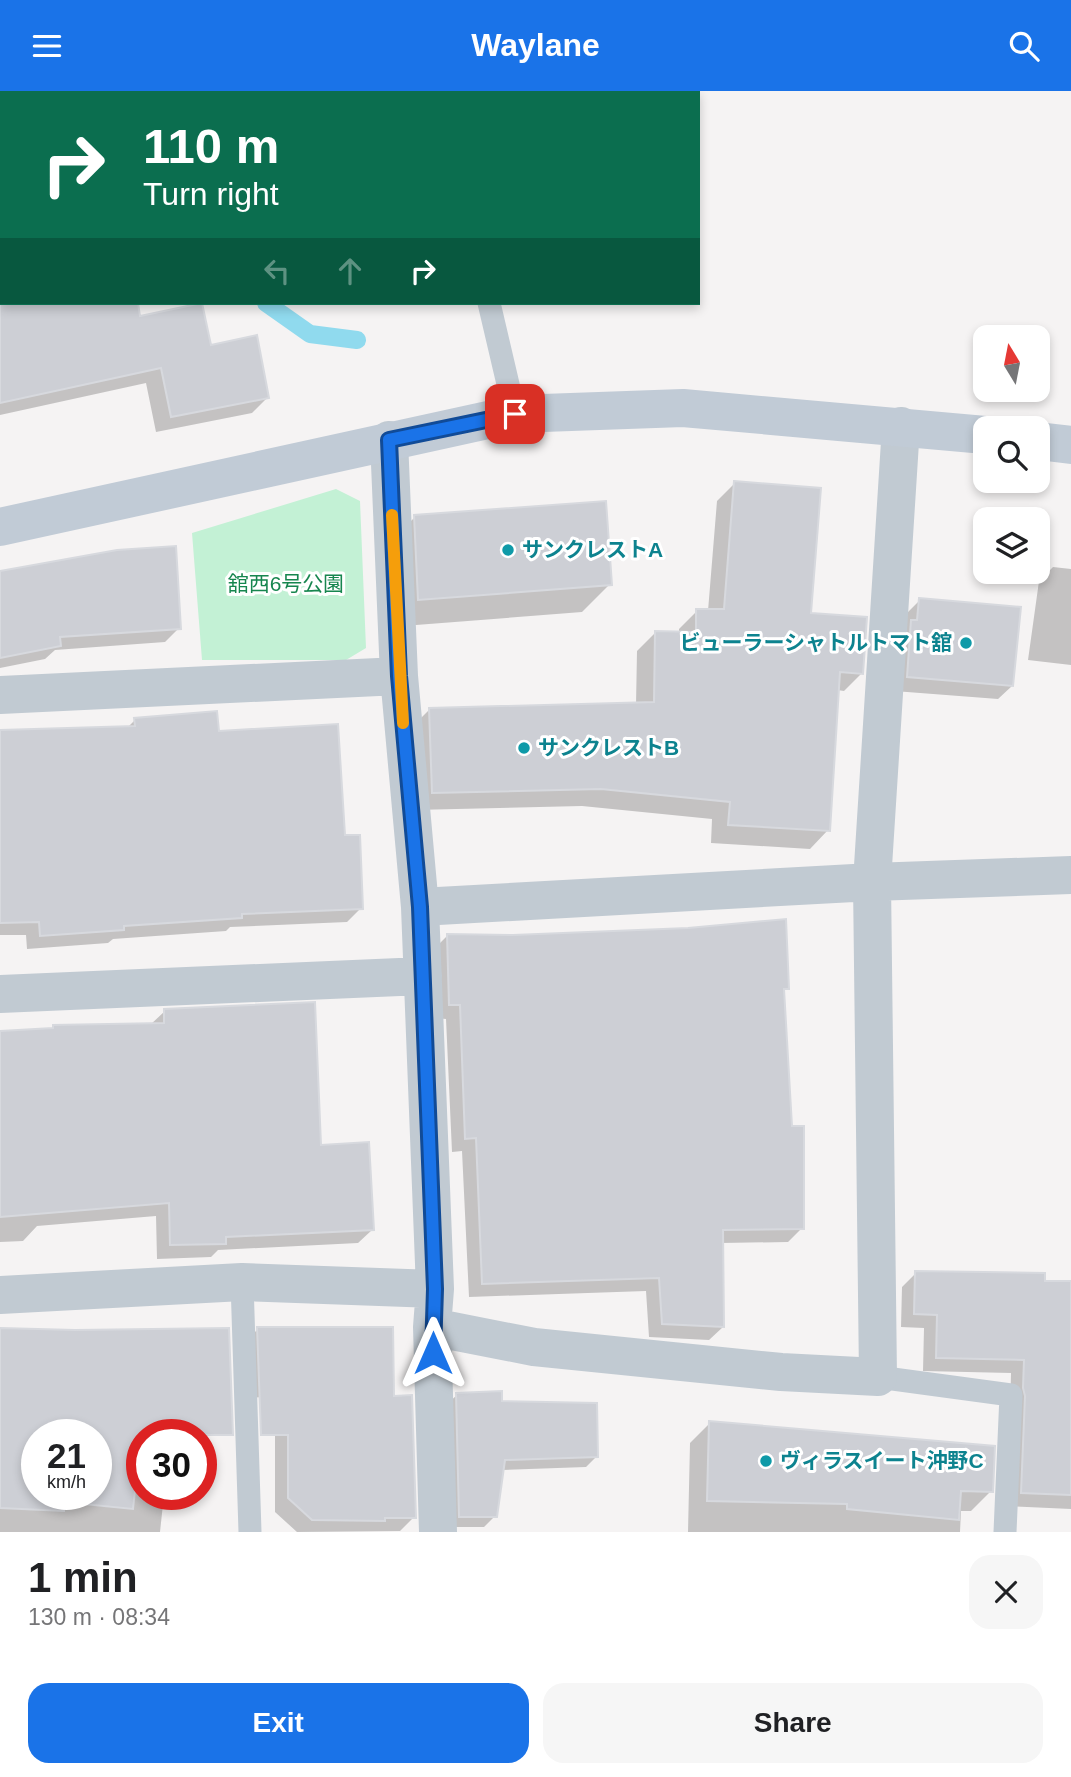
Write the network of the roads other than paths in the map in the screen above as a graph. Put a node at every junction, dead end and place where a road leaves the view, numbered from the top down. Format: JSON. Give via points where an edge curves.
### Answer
{"nodes":[{"id":1,"x":489,"y":305,"type":"edge"},
{"id":2,"x":515,"y":414,"type":"junction"},
{"id":3,"x":901,"y":426,"type":"junction"},
{"id":4,"x":973,"y":434,"type":"edge"},
{"id":5,"x":389,"y":440,"type":"junction"},
{"id":6,"x":1050,"y":442,"type":"edge"},
{"id":7,"x":1071,"y":445,"type":"edge"},
{"id":8,"x":0,"y":527,"type":"edge"},
{"id":9,"x":399,"y":676,"type":"junction"},
{"id":10,"x":0,"y":695,"type":"edge"},
{"id":11,"x":1071,"y":875,"type":"edge"},
{"id":12,"x":872,"y":881,"type":"junction"},
{"id":13,"x":420,"y":907,"type":"junction"},
{"id":14,"x":423,"y":976,"type":"junction"},
{"id":15,"x":0,"y":994,"type":"edge"},
{"id":16,"x":242,"y":1282,"type":"junction"},
{"id":17,"x":435,"y":1289,"type":"junction"},
{"id":18,"x":0,"y":1295,"type":"edge"},
{"id":19,"x":432,"y":1327,"type":"junction"},
{"id":20,"x":878,"y":1377,"type":"junction"},
{"id":21,"x":250,"y":1532,"type":"edge"},
{"id":22,"x":438,"y":1532,"type":"edge"},
{"id":23,"x":1005,"y":1532,"type":"edge"}],
"edges":[{"from":1,"to":2,"type":"lane"},
{"from":2,"to":3,"type":"street","via":[[683,408]]},
{"from":2,"to":5,"type":"street"},
{"from":3,"to":4,"type":"street"},
{"from":3,"to":12,"type":"street"},
{"from":5,"to":8,"type":"street"},
{"from":5,"to":9,"type":"street"},
{"from":6,"to":7,"type":"street"},
{"from":9,"to":10,"type":"street"},
{"from":9,"to":13,"type":"street"},
{"from":11,"to":12,"type":"street"},
{"from":12,"to":13,"type":"street"},
{"from":12,"to":20,"type":"street"},
{"from":13,"to":14,"type":"street"},
{"from":14,"to":15,"type":"street"},
{"from":14,"to":17,"type":"street"},
{"from":16,"to":17,"type":"street"},
{"from":16,"to":18,"type":"street"},
{"from":16,"to":21,"type":"lane"},
{"from":17,"to":19,"type":"street"},
{"from":19,"to":20,"type":"street","via":[[534,1347]]},
{"from":19,"to":22,"type":"street"},
{"from":20,"to":23,"type":"lane","via":[[1012,1395]]}]}
